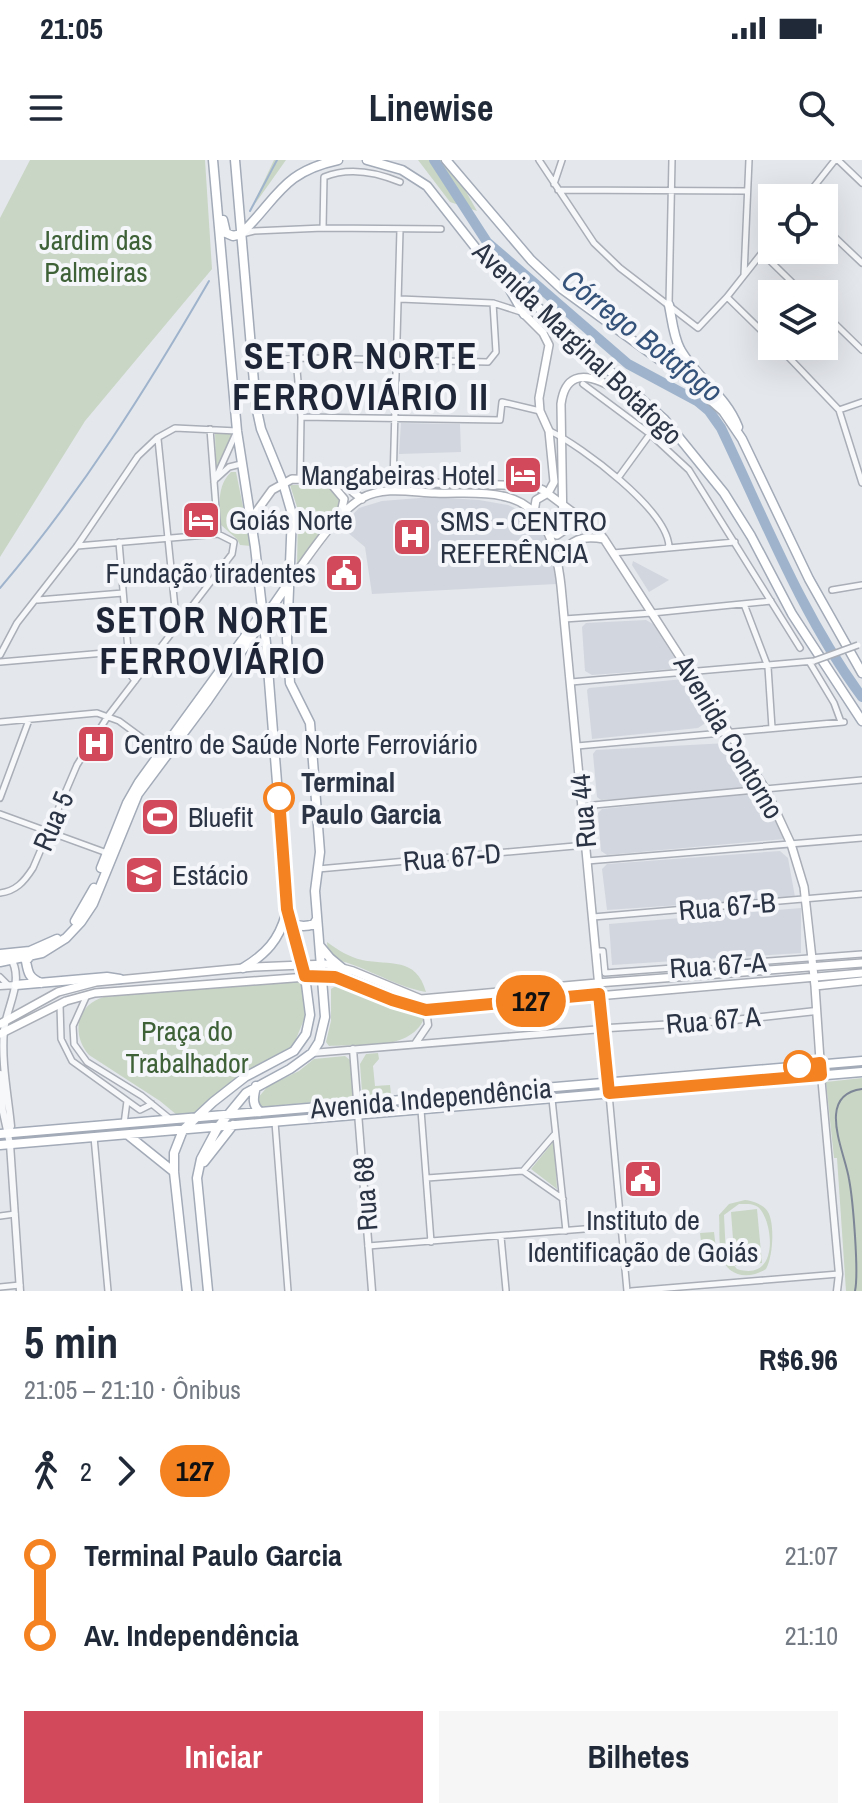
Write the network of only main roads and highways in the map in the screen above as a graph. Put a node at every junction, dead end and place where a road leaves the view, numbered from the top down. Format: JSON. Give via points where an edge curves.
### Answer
{"nodes":[{"id":1,"x":213,"y":160,"type":"edge"},
{"id":2,"x":235,"y":160,"type":"edge"},
{"id":3,"x":338,"y":160,"type":"edge"},
{"id":4,"x":367,"y":160,"type":"edge"},
{"id":5,"x":446,"y":160,"type":"edge"},
{"id":6,"x":214,"y":178,"type":"junction"},
{"id":7,"x":241,"y":234,"type":"junction"},
{"id":8,"x":503,"y":277,"type":"junction"},
{"id":9,"x":669,"y":305,"type":"road end"},
{"id":10,"x":524,"y":314,"type":"joint"},
{"id":11,"x":683,"y":315,"type":"road end"},
{"id":12,"x":673,"y":326,"type":"junction"},
{"id":13,"x":681,"y":439,"type":"junction"},
{"id":14,"x":742,"y":439,"type":"junction"},
{"id":15,"x":328,"y":480,"type":"junction"},
{"id":16,"x":356,"y":480,"type":"junction"},
{"id":17,"x":283,"y":483,"type":"junction"},
{"id":18,"x":548,"y":493,"type":"junction"},
{"id":19,"x":362,"y":499,"type":"junction"},
{"id":20,"x":562,"y":506,"type":"junction"},
{"id":21,"x":534,"y":512,"type":"junction"},
{"id":22,"x":341,"y":515,"type":"junction"},
{"id":23,"x":251,"y":519,"type":"junction"},
{"id":24,"x":549,"y":531,"type":"junction"},
{"id":25,"x":563,"y":531,"type":"junction"},
{"id":26,"x":604,"y":539,"type":"junction"},
{"id":27,"x":573,"y":540,"type":"junction"},
{"id":28,"x":558,"y":558,"type":"junction"},
{"id":29,"x":288,"y":583,"type":"junction"},
{"id":30,"x":262,"y":617,"type":"junction"},
{"id":31,"x":250,"y":639,"type":"junction"},
{"id":32,"x":266,"y":643,"type":"junction"},
{"id":33,"x":862,"y":673,"type":"edge"},
{"id":34,"x":862,"y":721,"type":"edge"},
{"id":35,"x":287,"y":909,"type":"junction"},
{"id":36,"x":318,"y":917,"type":"junction"},
{"id":37,"x":290,"y":922,"type":"junction"},
{"id":38,"x":318,"y":943,"type":"junction"},
{"id":39,"x":7,"y":956,"type":"edge"},
{"id":40,"x":30,"y":956,"type":"junction"},
{"id":41,"x":0,"y":962,"type":"edge"},
{"id":42,"x":319,"y":963,"type":"junction"},
{"id":43,"x":862,"y":963,"type":"edge"},
{"id":44,"x":302,"y":965,"type":"junction"},
{"id":45,"x":813,"y":967,"type":"junction"},
{"id":46,"x":243,"y":968,"type":"junction"},
{"id":47,"x":342,"y":968,"type":"junction"},
{"id":48,"x":862,"y":973,"type":"edge"},
{"id":49,"x":839,"y":975,"type":"junction"},
{"id":50,"x":305,"y":976,"type":"junction"},
{"id":51,"x":320,"y":976,"type":"junction"},
{"id":52,"x":120,"y":979,"type":"junction"},
{"id":53,"x":858,"y":982,"type":"edge"},
{"id":54,"x":597,"y":983,"type":"junction"},
{"id":55,"x":42,"y":984,"type":"junction"},
{"id":56,"x":8,"y":985,"type":"edge"},
{"id":57,"x":815,"y":986,"type":"junction"},
{"id":58,"x":599,"y":994,"type":"junction"},
{"id":59,"x":2,"y":1027,"type":"edge"},
{"id":60,"x":862,"y":1061,"type":"edge"},
{"id":61,"x":820,"y":1063,"type":"junction"},
{"id":62,"x":862,"y":1072,"type":"edge"},
{"id":63,"x":821,"y":1075,"type":"junction"},
{"id":64,"x":256,"y":1086,"type":"junction"},
{"id":65,"x":608,"y":1088,"type":"junction"},
{"id":66,"x":359,"y":1109,"type":"junction"},
{"id":67,"x":260,"y":1112,"type":"junction"},
{"id":68,"x":226,"y":1115,"type":"junction"},
{"id":69,"x":194,"y":1119,"type":"junction"},
{"id":70,"x":233,"y":1125,"type":"junction"},
{"id":71,"x":218,"y":1127,"type":"junction"},
{"id":72,"x":183,"y":1130,"type":"junction"},
{"id":73,"x":4,"y":1133,"type":"edge"},
{"id":74,"x":128,"y":1134,"type":"junction"},
{"id":75,"x":5,"y":1144,"type":"edge"},
{"id":76,"x":198,"y":1169,"type":"junction"},
{"id":77,"x":174,"y":1172,"type":"junction"},
{"id":78,"x":187,"y":1291,"type":"edge"},
{"id":79,"x":208,"y":1291,"type":"edge"}],
"edges":[{"from":1,"to":6,"type":"main road"},
{"from":2,"to":7,"type":"main road"},
{"from":3,"to":7,"type":"main road","via":[[296,175]]},
{"from":4,"to":8,"type":"main road","name":"Avenida Marginal Botafogo","via":[[402,170],[427,186]]},
{"from":5,"to":14,"type":"main road","name":"Avenida Marginal Botafogo","via":[[531,260],[562,289],[690,382],[723,411]]},
{"from":6,"to":7,"type":"main road","via":[[225,230]]},
{"from":6,"to":23,"type":"main road","via":[[237,431]]},
{"from":7,"to":17,"type":"main road","via":[[261,429]]},
{"from":8,"to":10,"type":"main road"},
{"from":8,"to":13,"type":"main road","name":"Avenida Marginal Botafogo"},
{"from":9,"to":12,"type":"main road"},
{"from":10,"to":18,"type":"main road","via":[[549,345],[540,387],[554,482]]},
{"from":11,"to":12,"type":"main road"},
{"from":12,"to":14,"type":"main road","via":[[693,367],[725,401]]},
{"from":13,"to":20,"type":"main road","via":[[603,381],[589,376],[573,380],[564,391]]},
{"from":13,"to":34,"type":"main road","name":"Avenida Marginal Botafogo","via":[[724,493],[792,614]]},
{"from":14,"to":33,"type":"main road","name":"Avenida Marginal Botafogo","via":[[809,579]]},
{"from":15,"to":16,"type":"main road"},
{"from":15,"to":17,"type":"main road"},
{"from":15,"to":22,"type":"main road","via":[[344,499]]},
{"from":16,"to":18,"type":"main road","via":[[533,486]]},
{"from":16,"to":19,"type":"main road","via":[[353,492]]},
{"from":17,"to":23,"type":"main road"},
{"from":17,"to":29,"type":"main road","via":[[292,514]]},
{"from":18,"to":20,"type":"main road","name":"Avenida Contorno"},
{"from":18,"to":21,"type":"main road","via":[[536,500]]},
{"from":19,"to":21,"type":"main road","via":[[391,491],[501,495]]},
{"from":19,"to":22,"type":"main road"},
{"from":20,"to":25,"type":"main road"},
{"from":20,"to":26,"type":"main road","name":"Avenida Contorno"},
{"from":21,"to":24,"type":"main road"},
{"from":22,"to":29,"type":"main road"},
{"from":23,"to":30,"type":"main road"},
{"from":24,"to":25,"type":"main road"},
{"from":24,"to":28,"type":"main road","name":"Rua 44"},
{"from":25,"to":27,"type":"main road"},
{"from":26,"to":27,"type":"main road"},
{"from":26,"to":45,"type":"main road","name":"Avenida Contorno","via":[[766,790],[804,887]]},
{"from":27,"to":28,"type":"main road"},
{"from":28,"to":54,"type":"main road","name":"Rua 44","via":[[599,951]]},
{"from":29,"to":30,"type":"main road"},
{"from":29,"to":36,"type":"main road","via":[[290,683],[310,723],[320,852]]},
{"from":30,"to":31,"type":"main road"},
{"from":30,"to":32,"type":"main road"},
{"from":30,"to":39,"type":"main road","via":[[133,791],[85,906],[71,927],[42,946]]},
{"from":31,"to":32,"type":"main road"},
{"from":31,"to":40,"type":"main road","via":[[138,794],[87,914],[58,944]]},
{"from":32,"to":35,"type":"main road"},
{"from":35,"to":37,"type":"main road"},
{"from":35,"to":46,"type":"main road","via":[[274,944]]},
{"from":36,"to":37,"type":"main road","via":[[306,926]]},
{"from":36,"to":38,"type":"main road"},
{"from":37,"to":44,"type":"main road"},
{"from":38,"to":42,"type":"main road"},
{"from":38,"to":47,"type":"main road"},
{"from":39,"to":40,"type":"main road"},
{"from":39,"to":41,"type":"main road"},
{"from":40,"to":55,"type":"main road","via":[[28,974]]},
{"from":42,"to":44,"type":"main road"},
{"from":42,"to":47,"type":"main road"},
{"from":42,"to":51,"type":"main road"},
{"from":43,"to":45,"type":"main road"},
{"from":44,"to":46,"type":"main road"},
{"from":44,"to":50,"type":"main road"},
{"from":45,"to":49,"type":"main road"},
{"from":45,"to":54,"type":"main road","via":[[791,964]]},
{"from":45,"to":57,"type":"main road","name":"Avenida Contorno"},
{"from":45,"to":58,"type":"main road"},
{"from":46,"to":52,"type":"main road"},
{"from":47,"to":54,"type":"main road","via":[[421,999]]},
{"from":48,"to":49,"type":"main road"},
{"from":49,"to":53,"type":"main road"},
{"from":50,"to":51,"type":"main road"},
{"from":50,"to":59,"type":"main road","via":[[116,989]]},
{"from":50,"to":69,"type":"main road","via":[[310,1015],[300,1044],[245,1077]]},
{"from":51,"to":58,"type":"main road","via":[[426,1010]]},
{"from":51,"to":64,"type":"main road","via":[[325,1017],[319,1042],[290,1069]]},
{"from":52,"to":55,"type":"main road"},
{"from":52,"to":59,"type":"main road","via":[[58,992]]},
{"from":53,"to":57,"type":"main road"},
{"from":54,"to":58,"type":"main road","name":"Rua 44"},
{"from":55,"to":56,"type":"main road"},
{"from":57,"to":61,"type":"main road","name":"Avenida Contorno"},
{"from":58,"to":65,"type":"main road","name":"Rua 44"},
{"from":60,"to":61,"type":"main road","name":"Avenida Independência"},
{"from":61,"to":63,"type":"main road","name":"Avenida Contorno"},
{"from":61,"to":65,"type":"main road","name":"Avenida Independência"},
{"from":62,"to":63,"type":"main road","name":"Avenida Independência"},
{"from":63,"to":65,"type":"main road","name":"Avenida Independência"},
{"from":64,"to":67,"type":"main road","via":[[253,1100]]},
{"from":64,"to":68,"type":"main road"},
{"from":65,"to":66,"type":"main road","name":"Avenida Independência"},
{"from":65,"to":66,"type":"main road","name":"Avenida Independência","via":[[552,1098]]},
{"from":66,"to":67,"type":"main road","name":"Avenida Independência"},
{"from":66,"to":70,"type":"main road","name":"Avenida Independência"},
{"from":67,"to":68,"type":"main road","name":"Avenida Independência"},
{"from":68,"to":69,"type":"main road","name":"Avenida Independência"},
{"from":68,"to":71,"type":"main road"},
{"from":69,"to":72,"type":"main road"},
{"from":69,"to":73,"type":"main road","name":"Avenida Independência"},
{"from":70,"to":71,"type":"main road","name":"Avenida Independência"},
{"from":70,"to":76,"type":"main road"},
{"from":71,"to":72,"type":"main road","name":"Avenida Independência"},
{"from":71,"to":76,"type":"main road"},
{"from":72,"to":74,"type":"main road","name":"Avenida Independência"},
{"from":72,"to":77,"type":"main road"},
{"from":74,"to":75,"type":"main road","name":"Avenida Independência"},
{"from":74,"to":77,"type":"main road"},
{"from":76,"to":79,"type":"main road"},
{"from":77,"to":78,"type":"main road"}]}
